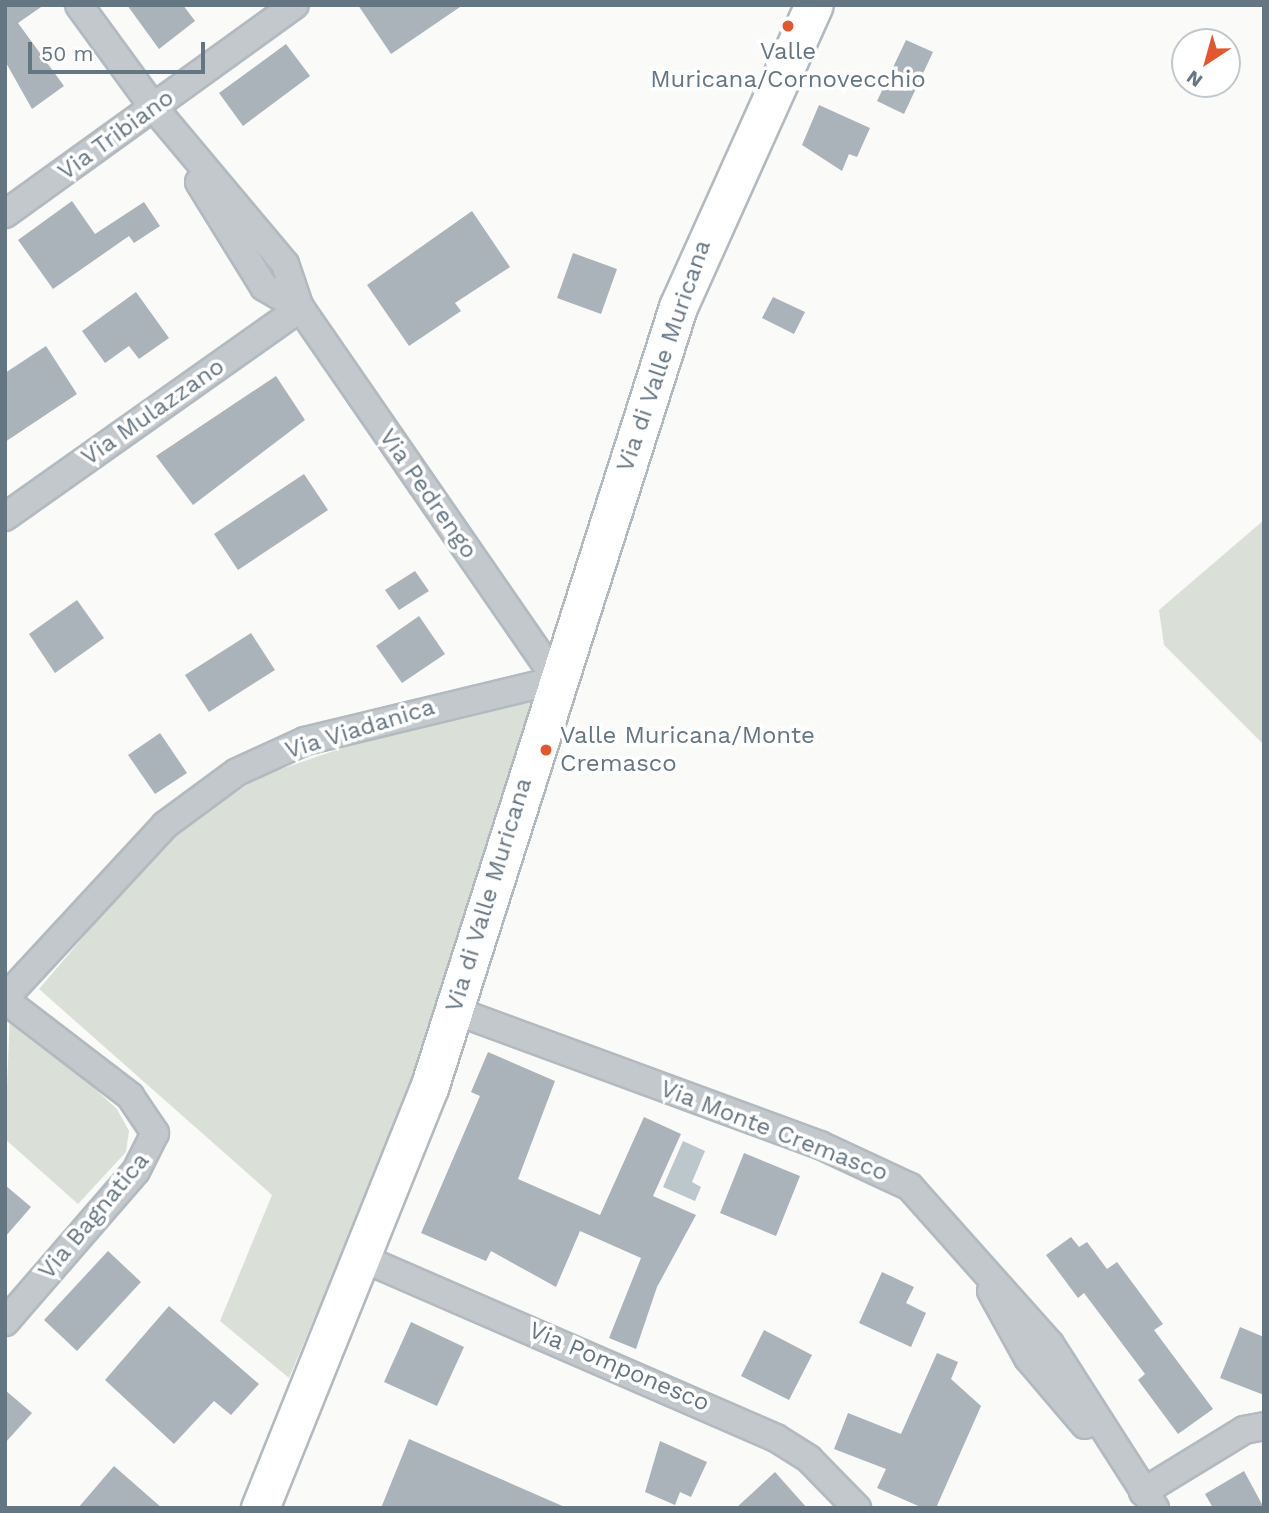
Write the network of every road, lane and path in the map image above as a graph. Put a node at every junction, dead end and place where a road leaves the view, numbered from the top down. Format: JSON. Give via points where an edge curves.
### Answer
{"nodes":[{"id":1,"x":79,"y":5,"type":"edge"},
{"id":2,"x":295,"y":5,"type":"edge"},
{"id":3,"x":814,"y":5,"type":"edge"},
{"id":4,"x":154,"y":108,"type":"junction"},
{"id":5,"x":5,"y":214,"type":"edge"},
{"id":6,"x":300,"y":308,"type":"junction"},
{"id":7,"x":5,"y":517,"type":"edge"},
{"id":8,"x":557,"y":680,"type":"junction"},
{"id":9,"x":5,"y":999,"type":"edge"},
{"id":10,"x":453,"y":1010,"type":"junction"},
{"id":11,"x":362,"y":1258,"type":"junction"},
{"id":12,"x":5,"y":1322,"type":"edge"},
{"id":13,"x":1264,"y":1426,"type":"edge"},
{"id":14,"x":1149,"y":1500,"type":"edge"},
{"id":15,"x":855,"y":1507,"type":"edge"},
{"id":16,"x":260,"y":1508,"type":"edge"}],
"edges":[{"from":1,"to":4,"type":"street","name":"Via Pedrengo"},
{"from":2,"to":4,"type":"street","name":"Via Tribiano"},
{"from":3,"to":8,"type":"street","name":"Via di Valle Muricana","via":[[698,252]]},
{"from":4,"to":5,"type":"street","name":"Via Tribiano"},
{"from":4,"to":6,"type":"street","name":"Via Pedrengo","via":[[257,278],[278,299]]},
{"from":6,"to":7,"type":"street","name":"Via Mulazzano"},
{"from":6,"to":8,"type":"street","name":"Via Pedrengo"},
{"from":8,"to":9,"type":"street","name":"Via Viadanica","via":[[305,741],[237,772],[165,825]]},
{"from":8,"to":10,"type":"street","name":"Via di Valle Muricana"},
{"from":9,"to":12,"type":"street","name":"Via Bagnatica","via":[[130,1096],[155,1133],[136,1171]]},
{"from":10,"to":11,"type":"street","name":"Via di Valle Muricana"},
{"from":10,"to":14,"type":"street","name":"Via Monte Cremasco","via":[[881,1169],[921,1197],[974,1255],[1028,1358]]},
{"from":11,"to":15,"type":"street","name":"Via Pomponesco","via":[[776,1438],[808,1459]]},
{"from":11,"to":16,"type":"street","name":"Via di Valle Muricana"},
{"from":13,"to":14,"type":"street","via":[[1244,1430]]}]}
